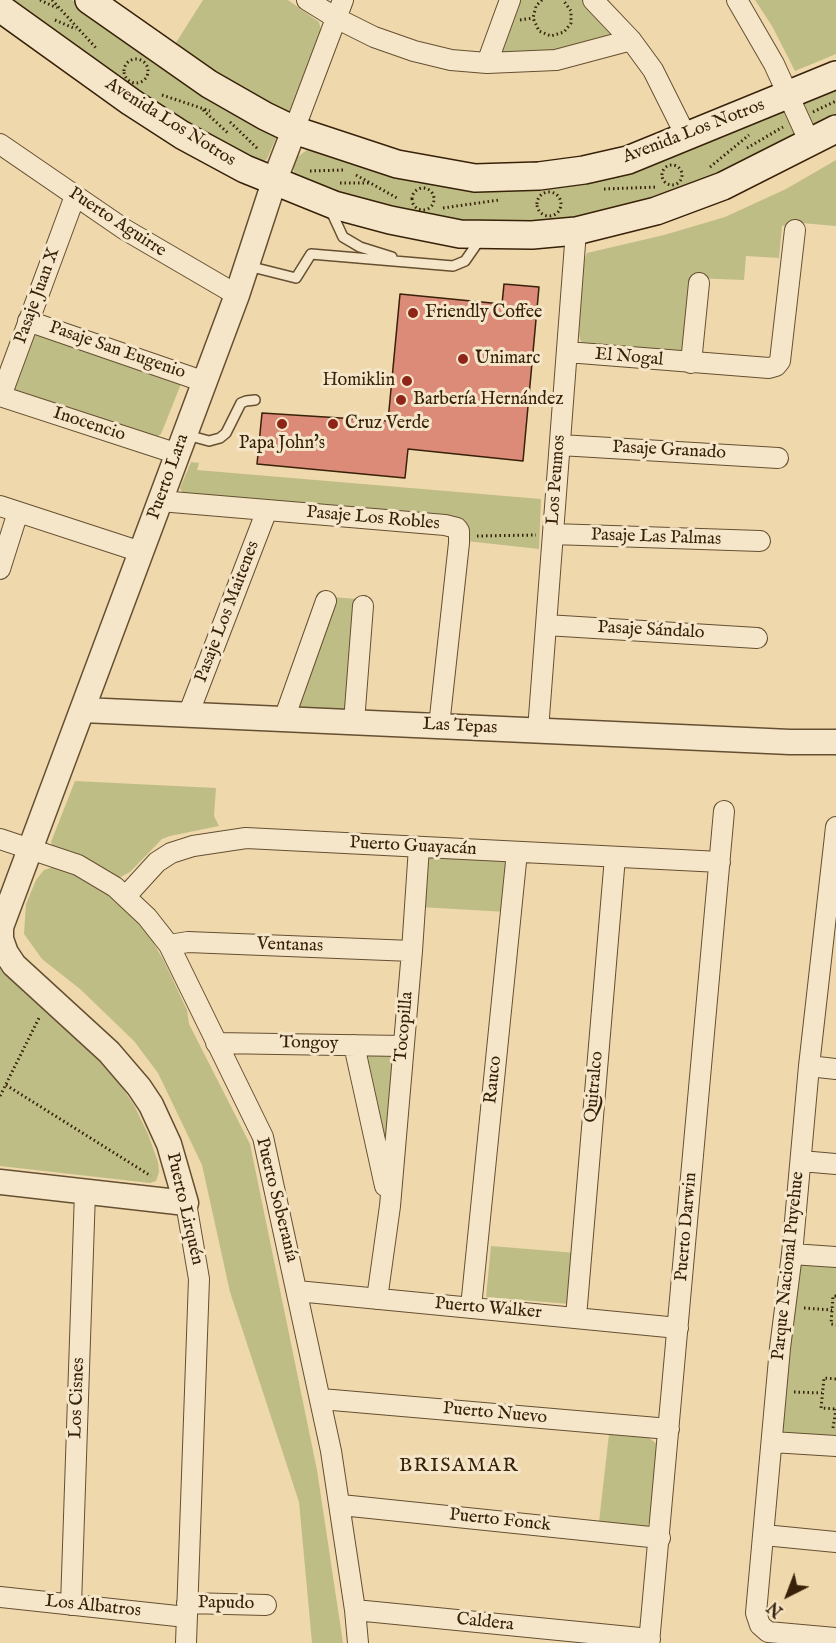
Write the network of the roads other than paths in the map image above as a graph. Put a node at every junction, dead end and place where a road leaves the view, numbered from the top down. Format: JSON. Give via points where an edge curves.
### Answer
{"nodes":[{"id":1,"x":89,"y":0,"type":"edge"},
{"id":2,"x":307,"y":0,"type":"edge"},
{"id":3,"x":510,"y":0,"type":"edge"},
{"id":4,"x":593,"y":0,"type":"edge"},
{"id":5,"x":737,"y":0,"type":"edge"},
{"id":6,"x":0,"y":8,"type":"edge"},
{"id":7,"x":339,"y":9,"type":"edge"},
{"id":8,"x":631,"y":40,"type":"junction"},
{"id":9,"x":487,"y":63,"type":"junction"},
{"id":10,"x":836,"y":75,"type":"edge"},
{"id":11,"x":794,"y":107,"type":"junction"},
{"id":12,"x":836,"y":129,"type":"edge"},
{"id":13,"x":294,"y":130,"type":"junction"},
{"id":14,"x":687,"y":138,"type":"junction"},
{"id":15,"x":810,"y":143,"type":"junction"},
{"id":16,"x":0,"y":144,"type":"edge"},
{"id":17,"x":274,"y":182,"type":"junction"},
{"id":18,"x":75,"y":196,"type":"junction"},
{"id":19,"x":322,"y":200,"type":"junction"},
{"id":20,"x":795,"y":230,"type":"dead end"},
{"id":21,"x":576,"y":231,"type":"junction"},
{"id":22,"x":482,"y":236,"type":"junction"},
{"id":23,"x":396,"y":260,"type":"junction"},
{"id":24,"x":247,"y":265,"type":"junction"},
{"id":25,"x":699,"y":283,"type":"dead end"},
{"id":26,"x":237,"y":295,"type":"junction"},
{"id":27,"x":28,"y":321,"type":"junction"},
{"id":28,"x":567,"y":352,"type":"junction"},
{"id":29,"x":692,"y":363,"type":"junction"},
{"id":30,"x":205,"y":382,"type":"junction"},
{"id":31,"x":1,"y":396,"type":"edge"},
{"id":32,"x":255,"y":400,"type":"dead end"},
{"id":33,"x":181,"y":444,"type":"junction"},
{"id":34,"x":560,"y":445,"type":"junction"},
{"id":35,"x":778,"y":458,"type":"dead end"},
{"id":36,"x":160,"y":501,"type":"junction"},
{"id":37,"x":9,"y":509,"type":"edge"},
{"id":38,"x":267,"y":510,"type":"junction"},
{"id":39,"x":553,"y":534,"type":"junction"},
{"id":40,"x":760,"y":541,"type":"dead end"},
{"id":41,"x":141,"y":552,"type":"junction"},
{"id":42,"x":0,"y":569,"type":"edge"},
{"id":43,"x":327,"y":601,"type":"dead end"},
{"id":44,"x":363,"y":606,"type":"dead end"},
{"id":45,"x":546,"y":625,"type":"junction"},
{"id":46,"x":757,"y":638,"type":"dead end"},
{"id":47,"x":83,"y":710,"type":"junction"},
{"id":48,"x":188,"y":715,"type":"junction"},
{"id":49,"x":284,"y":719,"type":"junction"},
{"id":50,"x":354,"y":722,"type":"junction"},
{"id":51,"x":439,"y":726,"type":"junction"},
{"id":52,"x":538,"y":730,"type":"junction"},
{"id":53,"x":836,"y":742,"type":"edge"},
{"id":54,"x":724,"y":811,"type":"dead end"},
{"id":55,"x":836,"y":828,"type":"edge"},
{"id":56,"x":0,"y":839,"type":"edge"},
{"id":57,"x":29,"y":848,"type":"junction"},
{"id":58,"x":419,"y":848,"type":"junction"},
{"id":59,"x":517,"y":852,"type":"junction"},
{"id":60,"x":615,"y":857,"type":"junction"},
{"id":61,"x":720,"y":862,"type":"junction"},
{"id":62,"x":833,"y":874,"type":"edge"},
{"id":63,"x":126,"y":896,"type":"junction"},
{"id":64,"x":169,"y":945,"type":"junction"},
{"id":65,"x":412,"y":951,"type":"junction"},
{"id":66,"x":3,"y":955,"type":"edge"},
{"id":67,"x":827,"y":972,"type":"edge"},
{"id":68,"x":216,"y":1043,"type":"junction"},
{"id":69,"x":354,"y":1045,"type":"junction"},
{"id":70,"x":403,"y":1046,"type":"junction"},
{"id":71,"x":809,"y":1066,"type":"junction"},
{"id":72,"x":836,"y":1069,"type":"edge"},
{"id":73,"x":801,"y":1161,"type":"junction"},
{"id":74,"x":836,"y":1164,"type":"edge"},
{"id":75,"x":0,"y":1182,"type":"edge"},
{"id":76,"x":85,"y":1192,"type":"junction"},
{"id":77,"x":186,"y":1203,"type":"junction"},
{"id":78,"x":390,"y":1206,"type":"junction"},
{"id":79,"x":792,"y":1254,"type":"junction"},
{"id":80,"x":836,"y":1257,"type":"edge"},
{"id":81,"x":297,"y":1291,"type":"junction"},
{"id":82,"x":377,"y":1299,"type":"junction"},
{"id":83,"x":471,"y":1307,"type":"junction"},
{"id":84,"x":576,"y":1317,"type":"junction"},
{"id":85,"x":678,"y":1328,"type":"junction"},
{"id":86,"x":321,"y":1399,"type":"junction"},
{"id":87,"x":669,"y":1429,"type":"junction"},
{"id":88,"x":772,"y":1442,"type":"junction"},
{"id":89,"x":836,"y":1446,"type":"edge"},
{"id":90,"x":340,"y":1505,"type":"junction"},
{"id":91,"x":764,"y":1535,"type":"junction"},
{"id":92,"x":660,"y":1538,"type":"junction"},
{"id":93,"x":836,"y":1542,"type":"edge"},
{"id":94,"x":0,"y":1598,"type":"edge"},
{"id":95,"x":71,"y":1605,"type":"junction"},
{"id":96,"x":266,"y":1605,"type":"dead end"},
{"id":97,"x":187,"y":1610,"type":"junction"},
{"id":98,"x":356,"y":1610,"type":"junction"},
{"id":99,"x":836,"y":1638,"type":"edge"},
{"id":100,"x":650,"y":1641,"type":"edge"},
{"id":101,"x":186,"y":1643,"type":"edge"},
{"id":102,"x":358,"y":1643,"type":"edge"}],
"edges":[{"from":1,"to":13,"type":"main road","name":"Avenida Los Notros","via":[[209,84]]},
{"from":2,"to":7,"type":"street"},
{"from":3,"to":9,"type":"street"},
{"from":4,"to":8,"type":"street"},
{"from":5,"to":11,"type":"street"},
{"from":6,"to":17,"type":"main road","name":"Avenida Los Notros","via":[[153,117]]},
{"from":7,"to":9,"type":"street","via":[[374,37],[451,60]]},
{"from":7,"to":13,"type":"street","name":"Puerto Lara"},
{"from":8,"to":9,"type":"street","via":[[556,60]]},
{"from":8,"to":14,"type":"street","via":[[663,86]]},
{"from":10,"to":11,"type":"main road","name":"Avenida Los Notros"},
{"from":11,"to":14,"type":"main road","name":"Avenida Los Notros"},
{"from":11,"to":15,"type":"street"},
{"from":12,"to":15,"type":"main road","name":"Avenida Los Notros"},
{"from":13,"to":14,"type":"main road","name":"Avenida Los Notros","via":[[396,164],[475,178],[584,170],[628,160]]},
{"from":13,"to":17,"type":"street","name":"Puerto Lara"},
{"from":15,"to":21,"type":"main road","name":"Avenida Los Notros","via":[[702,195]]},
{"from":16,"to":18,"type":"street","name":"Puerto Aguirre"},
{"from":17,"to":19,"type":"main road","name":"Avenida Los Notros"},
{"from":17,"to":24,"type":"street","name":"Puerto Lara"},
{"from":18,"to":26,"type":"street","name":"Puerto Aguirre","via":[[151,246]]},
{"from":18,"to":27,"type":"street","name":"Pasaje Juan X"},
{"from":19,"to":22,"type":"main road","name":"Avenida Los Notros","via":[[390,220]]},
{"from":19,"to":23,"type":"lane","via":[[336,217],[343,237]]},
{"from":20,"to":29,"type":"street","name":"El Nogal","via":[[780,360],[776,366],[769,369]]},
{"from":21,"to":22,"type":"main road","name":"Avenida Los Notros"},
{"from":21,"to":28,"type":"street","name":"Los Peumos"},
{"from":22,"to":23,"type":"lane","via":[[465,261],[453,266]]},
{"from":23,"to":24,"type":"lane","via":[[311,254],[296,278]]},
{"from":24,"to":26,"type":"street","name":"Puerto Lara"},
{"from":25,"to":29,"type":"street"},
{"from":26,"to":30,"type":"street","name":"Puerto Lara"},
{"from":27,"to":30,"type":"street","name":"Pasaje San Eugenio"},
{"from":27,"to":31,"type":"street","name":"Pasaje Juan X"},
{"from":28,"to":29,"type":"street","name":"El Nogal"},
{"from":28,"to":34,"type":"street","name":"Los Peumos"},
{"from":30,"to":33,"type":"street","name":"Puerto Lara"},
{"from":31,"to":33,"type":"street","name":"Inocencio"},
{"from":32,"to":33,"type":"lane","via":[[241,403],[220,438]]},
{"from":33,"to":36,"type":"street","name":"Puerto Lara"},
{"from":34,"to":35,"type":"street","name":"Pasaje Granado"},
{"from":34,"to":39,"type":"street","name":"Los Peumos"},
{"from":36,"to":38,"type":"street","name":"Pasaje Los Robles"},
{"from":36,"to":41,"type":"street","name":"Puerto Lara"},
{"from":37,"to":41,"type":"street"},
{"from":37,"to":42,"type":"street"},
{"from":38,"to":48,"type":"street","name":"Pasaje Los Maitenes"},
{"from":38,"to":51,"type":"street","name":"Pasaje Los Robles","via":[[457,528]]},
{"from":39,"to":40,"type":"street","name":"Pasaje Las Palmas"},
{"from":39,"to":45,"type":"street","name":"Los Peumos"},
{"from":41,"to":47,"type":"street","name":"Puerto Lara"},
{"from":43,"to":49,"type":"street"},
{"from":44,"to":50,"type":"street"},
{"from":45,"to":46,"type":"street","name":"Pasaje Sándalo"},
{"from":45,"to":52,"type":"street","name":"Los Peumos"},
{"from":47,"to":48,"type":"street","name":"Las Tepas"},
{"from":47,"to":57,"type":"street","name":"Puerto Lara"},
{"from":48,"to":49,"type":"street","name":"Las Tepas"},
{"from":49,"to":50,"type":"street","name":"Las Tepas"},
{"from":50,"to":51,"type":"street","name":"Las Tepas"},
{"from":51,"to":52,"type":"street","name":"Las Tepas"},
{"from":52,"to":53,"type":"street","name":"Las Tepas"},
{"from":54,"to":61,"type":"street","name":"Puerto Darwin"},
{"from":55,"to":62,"type":"street","name":"Parque Nacional Puyehue"},
{"from":56,"to":57,"type":"street","name":"Puerto Soberanía"},
{"from":57,"to":63,"type":"street","name":"Puerto Soberanía","via":[[78,866]]},
{"from":57,"to":66,"type":"street","name":"Puerto Lara","via":[[1,927]]},
{"from":58,"to":59,"type":"street","name":"Puerto Guayacán"},
{"from":58,"to":63,"type":"street","name":"Puerto Guayacán","via":[[246,838],[209,843],[181,849],[156,862]]},
{"from":58,"to":65,"type":"street","name":"Tocopilla"},
{"from":59,"to":60,"type":"street","name":"Puerto Guayacán"},
{"from":59,"to":83,"type":"street","name":"Rauco"},
{"from":60,"to":61,"type":"street","name":"Puerto Guayacán"},
{"from":60,"to":84,"type":"street","name":"Quitralco"},
{"from":61,"to":85,"type":"street","name":"Puerto Darwin"},
{"from":62,"to":67,"type":"street","name":"Parque Nacional Puyehue"},
{"from":63,"to":64,"type":"street","name":"Puerto Soberanía"},
{"from":64,"to":65,"type":"street","name":"Ventanas","via":[[188,942]]},
{"from":64,"to":68,"type":"street","name":"Puerto Soberanía"},
{"from":65,"to":70,"type":"street","name":"Tocopilla"},
{"from":66,"to":77,"type":"street","name":"Puerto Lirquén","via":[[109,1052],[139,1088],[169,1144]]},
{"from":67,"to":71,"type":"street","name":"Parque Nacional Puyehue"},
{"from":68,"to":69,"type":"street","name":"Tongoy"},
{"from":68,"to":81,"type":"street","name":"Puerto Soberanía","via":[[263,1137]]},
{"from":69,"to":70,"type":"street","name":"Tongoy"},
{"from":69,"to":78,"type":"street","name":"Tocopilla"},
{"from":70,"to":78,"type":"street","name":"Tocopilla"},
{"from":71,"to":72,"type":"street"},
{"from":71,"to":73,"type":"street","name":"Parque Nacional Puyehue"},
{"from":73,"to":74,"type":"street"},
{"from":73,"to":79,"type":"street","name":"Parque Nacional Puyehue"},
{"from":75,"to":76,"type":"street"},
{"from":76,"to":77,"type":"street"},
{"from":76,"to":95,"type":"street","name":"Los Cisnes"},
{"from":77,"to":97,"type":"street","name":"Puerto Lirquén","via":[[199,1278]]},
{"from":78,"to":82,"type":"street","name":"Tocopilla"},
{"from":79,"to":80,"type":"street"},
{"from":79,"to":88,"type":"street","name":"Parque Nacional Puyehue"},
{"from":81,"to":82,"type":"street","name":"Puerto Walker"},
{"from":81,"to":86,"type":"street","name":"Puerto Soberanía"},
{"from":82,"to":83,"type":"street","name":"Puerto Walker"},
{"from":83,"to":84,"type":"street","name":"Puerto Walker"},
{"from":84,"to":85,"type":"street","name":"Puerto Walker"},
{"from":85,"to":87,"type":"street","name":"Puerto Darwin"},
{"from":86,"to":87,"type":"street","name":"Puerto Nuevo"},
{"from":86,"to":90,"type":"street","name":"Puerto Soberanía"},
{"from":87,"to":92,"type":"street","name":"Puerto Darwin"},
{"from":88,"to":89,"type":"street"},
{"from":88,"to":91,"type":"street","name":"Parque Nacional Puyehue"},
{"from":90,"to":92,"type":"street","name":"Puerto Fonck"},
{"from":90,"to":98,"type":"street","name":"Puerto Soberanía"},
{"from":91,"to":93,"type":"street"},
{"from":91,"to":99,"type":"street","name":"Parque Nacional Puyehue","via":[[756,1613],[760,1625],[768,1632]]},
{"from":92,"to":100,"type":"street","name":"Puerto Darwin"},
{"from":94,"to":95,"type":"street","name":"Los Albatros"},
{"from":95,"to":97,"type":"street","name":"Los Albatros"},
{"from":96,"to":97,"type":"street","name":"Papudo"},
{"from":97,"to":101,"type":"street","name":"Puerto Lirquén"},
{"from":98,"to":100,"type":"street","name":"Caldera"},
{"from":98,"to":102,"type":"street","name":"Puerto Soberanía"}]}
